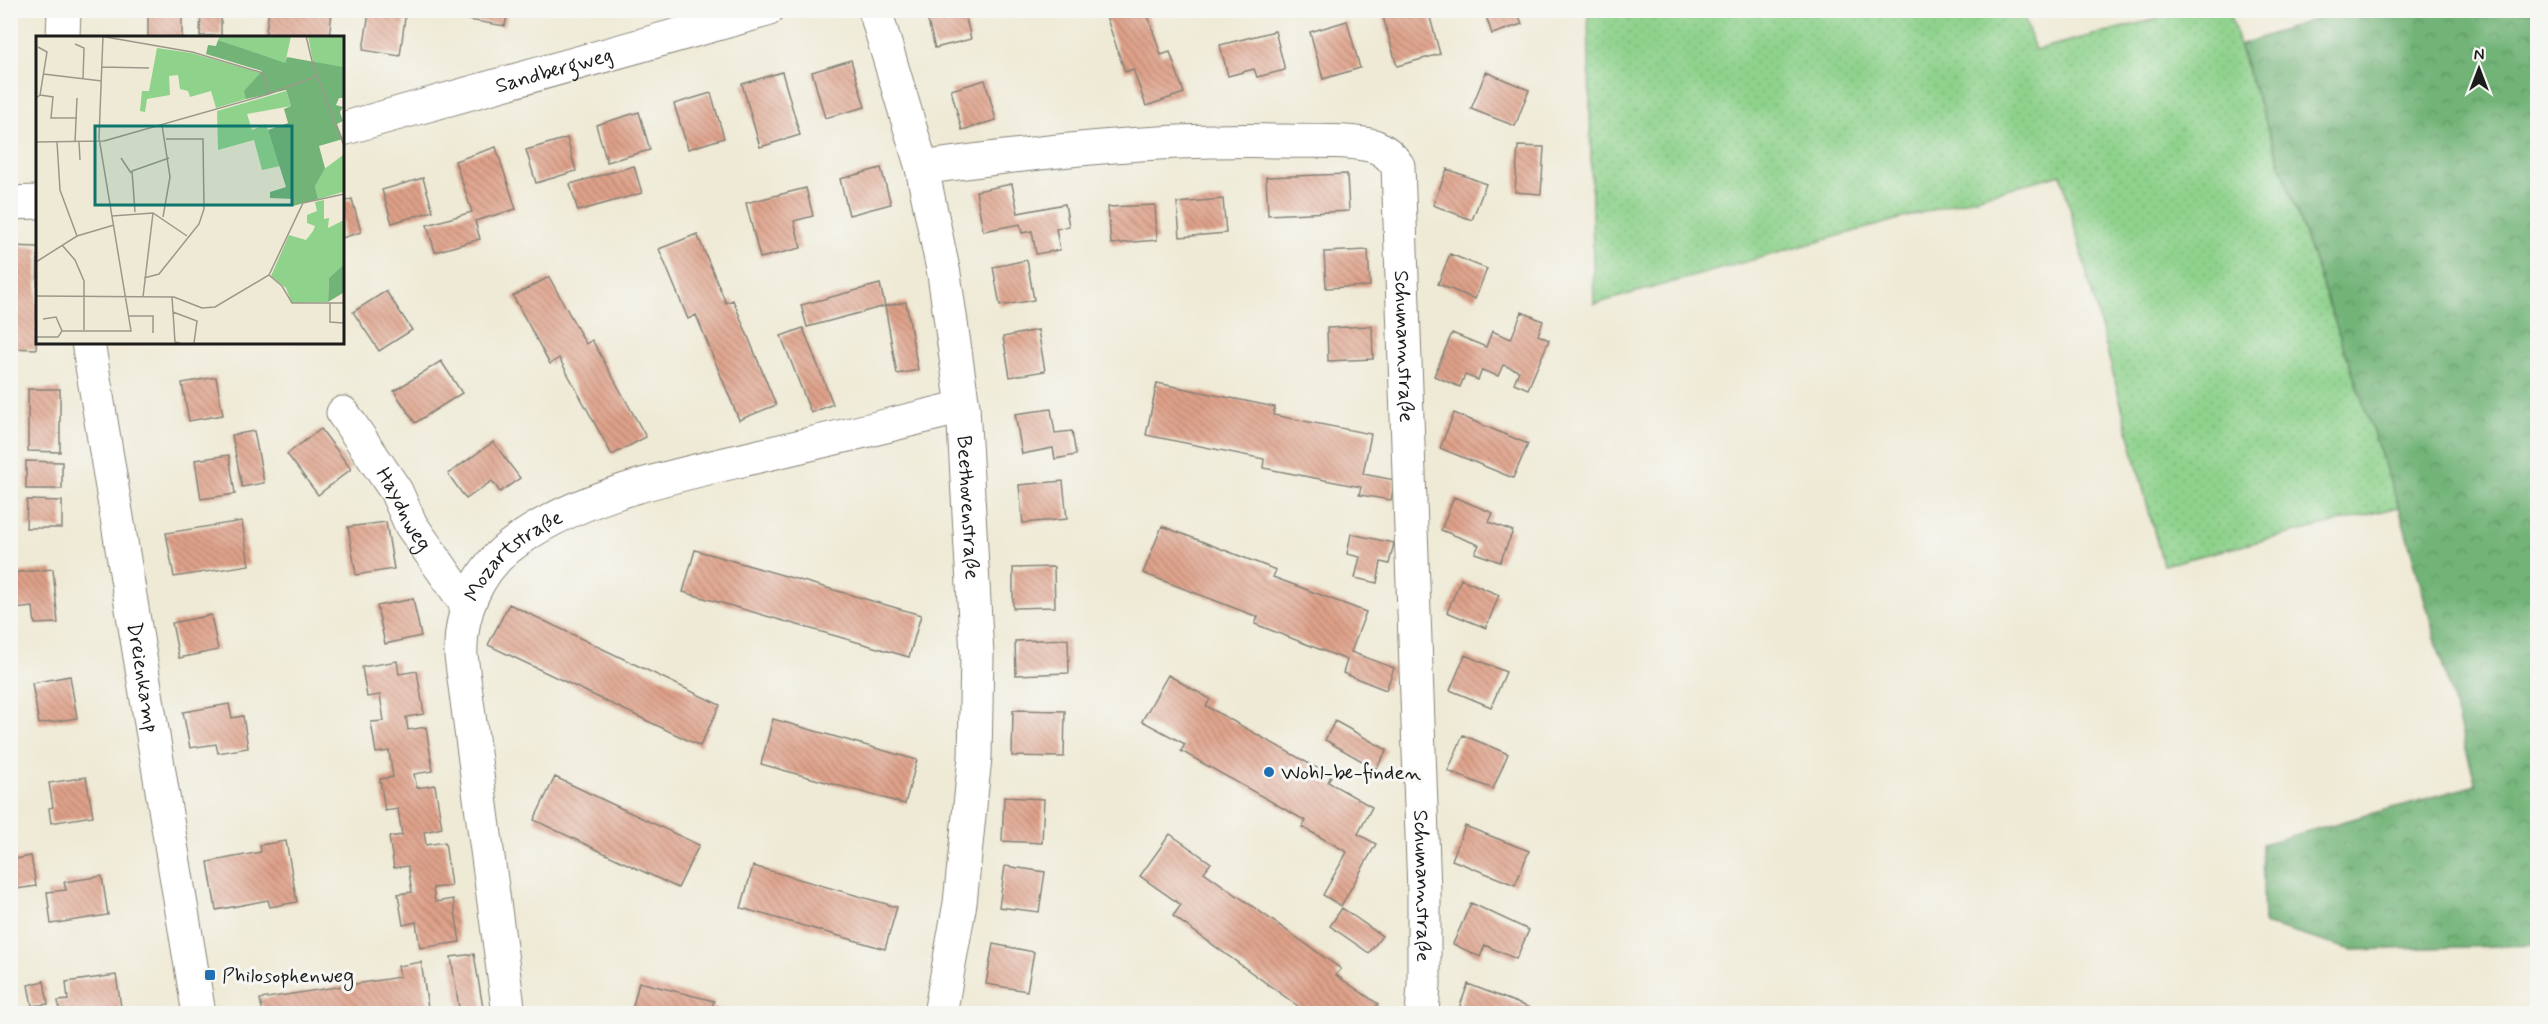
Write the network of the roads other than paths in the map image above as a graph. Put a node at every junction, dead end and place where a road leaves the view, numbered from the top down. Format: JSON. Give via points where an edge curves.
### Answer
{"nodes":[{"id":1,"x":64,"y":10,"type":"edge"},
{"id":2,"x":767,"y":10,"type":"edge"},
{"id":3,"x":875,"y":10,"type":"edge"},
{"id":4,"x":63,"y":36,"type":"edge"},
{"id":5,"x":344,"y":128,"type":"edge"},
{"id":6,"x":922,"y":168,"type":"junction"},
{"id":7,"x":36,"y":202,"type":"edge"},
{"id":8,"x":10,"y":203,"type":"edge"},
{"id":9,"x":88,"y":344,"type":"edge"},
{"id":10,"x":963,"y":407,"type":"junction"},
{"id":11,"x":343,"y":413,"type":"dead end"},
{"id":12,"x":467,"y":604,"type":"junction"},
{"id":13,"x":199,"y":1014,"type":"edge"},
{"id":14,"x":509,"y":1014,"type":"edge"},
{"id":15,"x":940,"y":1014,"type":"edge"},
{"id":16,"x":1422,"y":1014,"type":"edge"}],
"edges":[{"from":1,"to":4,"type":"street"},
{"from":2,"to":5,"type":"street","name":"Sandbergweg"},
{"from":3,"to":6,"type":"street","name":"Beethovenstraße"},
{"from":6,"to":10,"type":"street","name":"Beethovenstraße","via":[[944,274]]},
{"from":6,"to":16,"type":"street","name":"Schumannstraße","via":[[1052,150],[1211,141],[1333,142],[1374,147],[1389,154],[1398,166],[1423,869]]},
{"from":7,"to":8,"type":"street"},
{"from":9,"to":13,"type":"street","name":"Dreienkamp"},
{"from":10,"to":12,"type":"street","name":"Mozartstraße","via":[[690,472],[586,504],[548,521],[507,548]]},
{"from":10,"to":15,"type":"street","name":"Beethovenstraße","via":[[977,655],[975,757],[960,903]]},
{"from":11,"to":12,"type":"street","name":"Haydnweg","via":[[396,491],[411,525]]},
{"from":12,"to":14,"type":"street","name":"Mozartstraße","via":[[460,637],[461,656]]}]}
